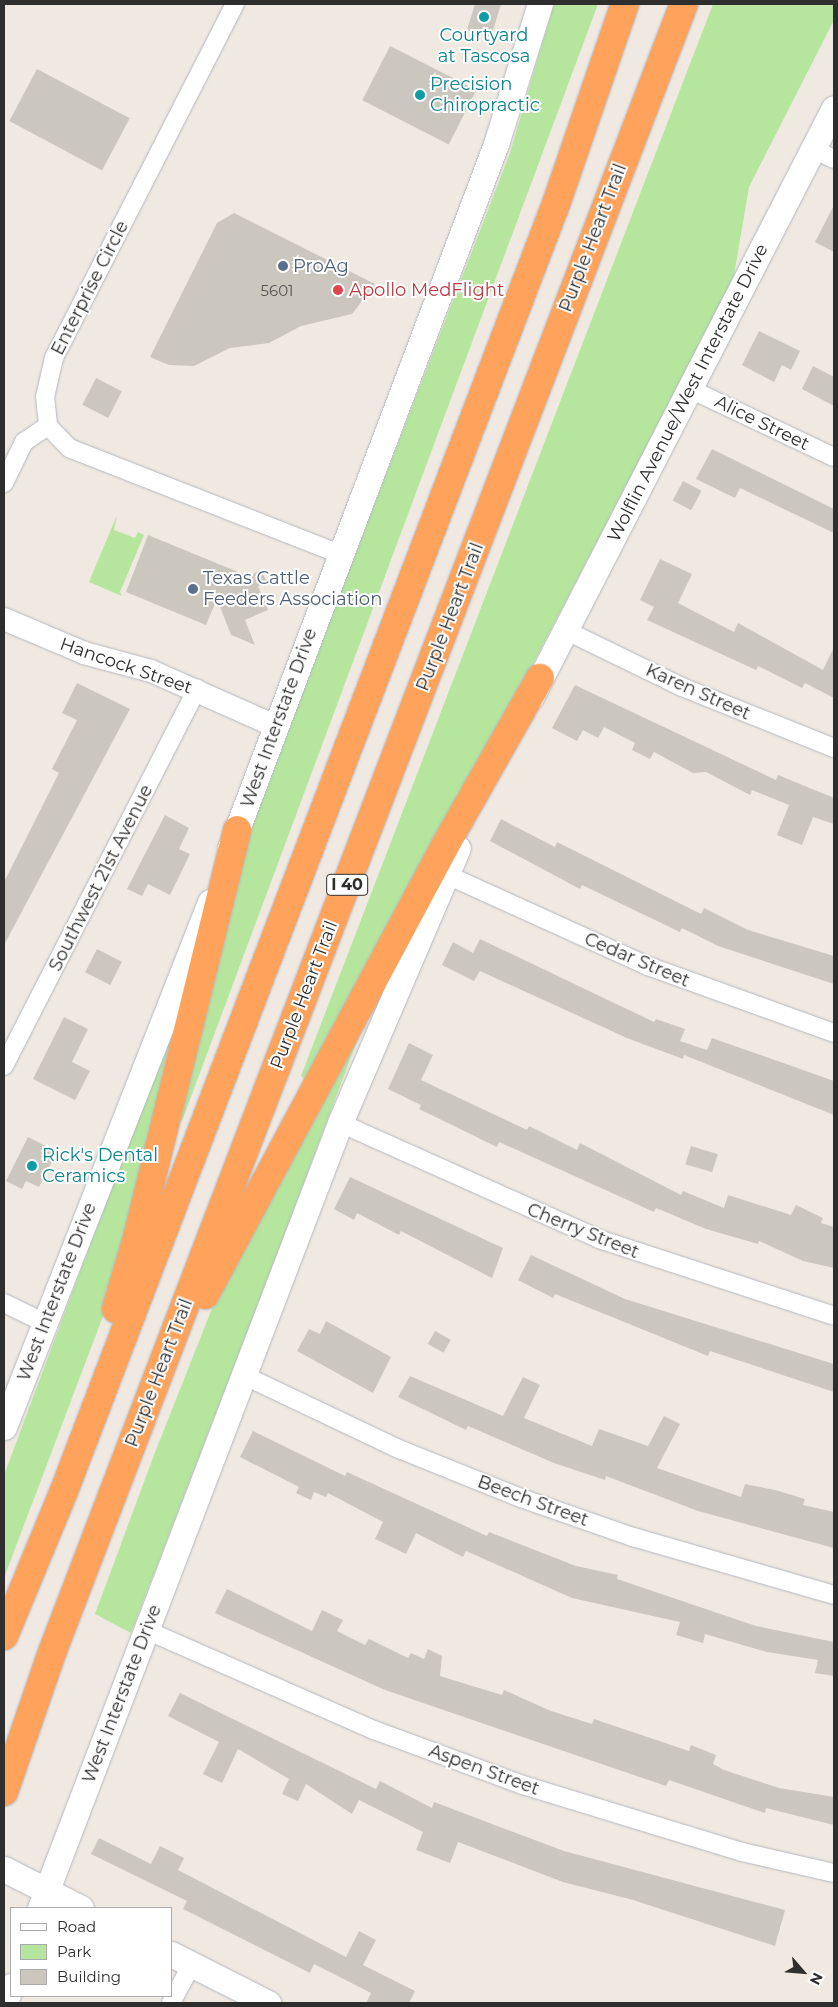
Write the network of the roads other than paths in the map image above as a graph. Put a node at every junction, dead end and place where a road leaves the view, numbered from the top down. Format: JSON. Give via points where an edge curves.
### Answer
{"nodes":[{"id":1,"x":235,"y":4,"type":"edge"},
{"id":2,"x":540,"y":4,"type":"edge"},
{"id":3,"x":625,"y":4,"type":"edge"},
{"id":4,"x":684,"y":4,"type":"edge"},
{"id":5,"x":834,"y":108,"type":"edge"},
{"id":6,"x":824,"y":154,"type":"edge"},
{"id":7,"x":690,"y":389,"type":"junction"},
{"id":8,"x":48,"y":426,"type":"junction"},
{"id":9,"x":834,"y":457,"type":"edge"},
{"id":10,"x":4,"y":483,"type":"edge"},
{"id":11,"x":340,"y":554,"type":"junction"},
{"id":12,"x":4,"y":619,"type":"edge"},
{"id":13,"x":565,"y":630,"type":"junction"},
{"id":14,"x":540,"y":678,"type":"junction"},
{"id":15,"x":196,"y":689,"type":"junction"},
{"id":16,"x":275,"y":726,"type":"junction"},
{"id":17,"x":834,"y":748,"type":"edge"},
{"id":18,"x":237,"y":830,"type":"junction"},
{"id":19,"x":445,"y":874,"type":"junction"},
{"id":20,"x":834,"y":1033,"type":"edge"},
{"id":21,"x":4,"y":1066,"type":"edge"},
{"id":22,"x":340,"y":1123,"type":"junction"},
{"id":23,"x":4,"y":1302,"type":"edge"},
{"id":24,"x":834,"y":1316,"type":"edge"},
{"id":25,"x":45,"y":1323,"type":"junction"},
{"id":26,"x":243,"y":1375,"type":"junction"},
{"id":27,"x":143,"y":1414,"type":"junction"},
{"id":28,"x":4,"y":1428,"type":"edge"},
{"id":29,"x":64,"y":1491,"type":"junction"},
{"id":30,"x":834,"y":1595,"type":"edge"},
{"id":31,"x":146,"y":1630,"type":"junction"},
{"id":32,"x":4,"y":1636,"type":"edge"},
{"id":33,"x":4,"y":1792,"type":"edge"},
{"id":34,"x":8,"y":1871,"type":"edge"},
{"id":35,"x":834,"y":1873,"type":"edge"},
{"id":36,"x":44,"y":1900,"type":"edge"},
{"id":37,"x":76,"y":1907,"type":"edge"},
{"id":38,"x":181,"y":1959,"type":"edge"},
{"id":39,"x":10,"y":1989,"type":"edge"},
{"id":40,"x":5,"y":2003,"type":"edge"},
{"id":41,"x":171,"y":2003,"type":"edge"},
{"id":42,"x":268,"y":2003,"type":"edge"}],
"edges":[{"from":1,"to":8,"type":"street","name":"Enterprise Circle","via":[[54,358],[45,396]]},
{"from":2,"to":11,"type":"main road","name":"West Interstate Drive","via":[[496,144]]},
{"from":3,"to":29,"type":"highway","number":"I 40","via":[[556,204]]},
{"from":4,"to":27,"type":"highway","name":"Purple Heart Trail","number":"I 40"},
{"from":5,"to":6,"type":"main road","name":"Wolflin Avenue/West Interstate Drive"},
{"from":6,"to":7,"type":"main road","name":"Wolflin Avenue/West Interstate Drive"},
{"from":7,"to":9,"type":"street","name":"Alice Street"},
{"from":7,"to":13,"type":"main road","name":"Wolflin Avenue/West Interstate Drive"},
{"from":8,"to":10,"type":"street","via":[[24,442]]},
{"from":8,"to":11,"type":"street","via":[[69,448]]},
{"from":11,"to":16,"type":"main road","name":"West Interstate Drive"},
{"from":12,"to":15,"type":"street","name":"Hancock Street","via":[[77,651],[151,671]]},
{"from":13,"to":14,"type":"main road","name":"Wolflin Avenue/West Interstate Drive"},
{"from":13,"to":17,"type":"street","name":"Karen Street","via":[[682,687]]},
{"from":14,"to":19,"type":"main road","name":"West Interstate Drive"},
{"from":14,"to":27,"type":"highway","via":[[265,1179]]},
{"from":15,"to":16,"type":"street","name":"Hancock Street"},
{"from":15,"to":21,"type":"street","name":"Southwest 21st Avenue"},
{"from":16,"to":18,"type":"main road","name":"West Interstate Drive"},
{"from":18,"to":25,"type":"main road","name":"West Interstate Drive"},
{"from":18,"to":29,"type":"highway","via":[[137,1238]]},
{"from":19,"to":20,"type":"street","name":"Cedar Street","via":[[648,966]]},
{"from":19,"to":22,"type":"main road","name":"West Interstate Drive"},
{"from":22,"to":24,"type":"street","name":"Cherry Street","via":[[599,1239]]},
{"from":22,"to":26,"type":"main road","name":"West Interstate Drive"},
{"from":23,"to":25,"type":"street"},
{"from":25,"to":28,"type":"main road","name":"West Interstate Drive"},
{"from":26,"to":30,"type":"street","name":"Beech Street","via":[[399,1449],[521,1498],[633,1537]]},
{"from":26,"to":31,"type":"main road","name":"West Interstate Drive"},
{"from":27,"to":33,"type":"highway","name":"Purple Heart Trail","number":"I 40"},
{"from":29,"to":32,"type":"highway","number":"I 40"},
{"from":31,"to":35,"type":"street","name":"Aspen Street","via":[[365,1726],[515,1782],[742,1852]]},
{"from":31,"to":36,"type":"main road","name":"West Interstate Drive"},
{"from":34,"to":36,"type":"main road"},
{"from":36,"to":37,"type":"main road"},
{"from":38,"to":41,"type":"street"},
{"from":38,"to":42,"type":"main road"},
{"from":39,"to":40,"type":"main road"}]}
